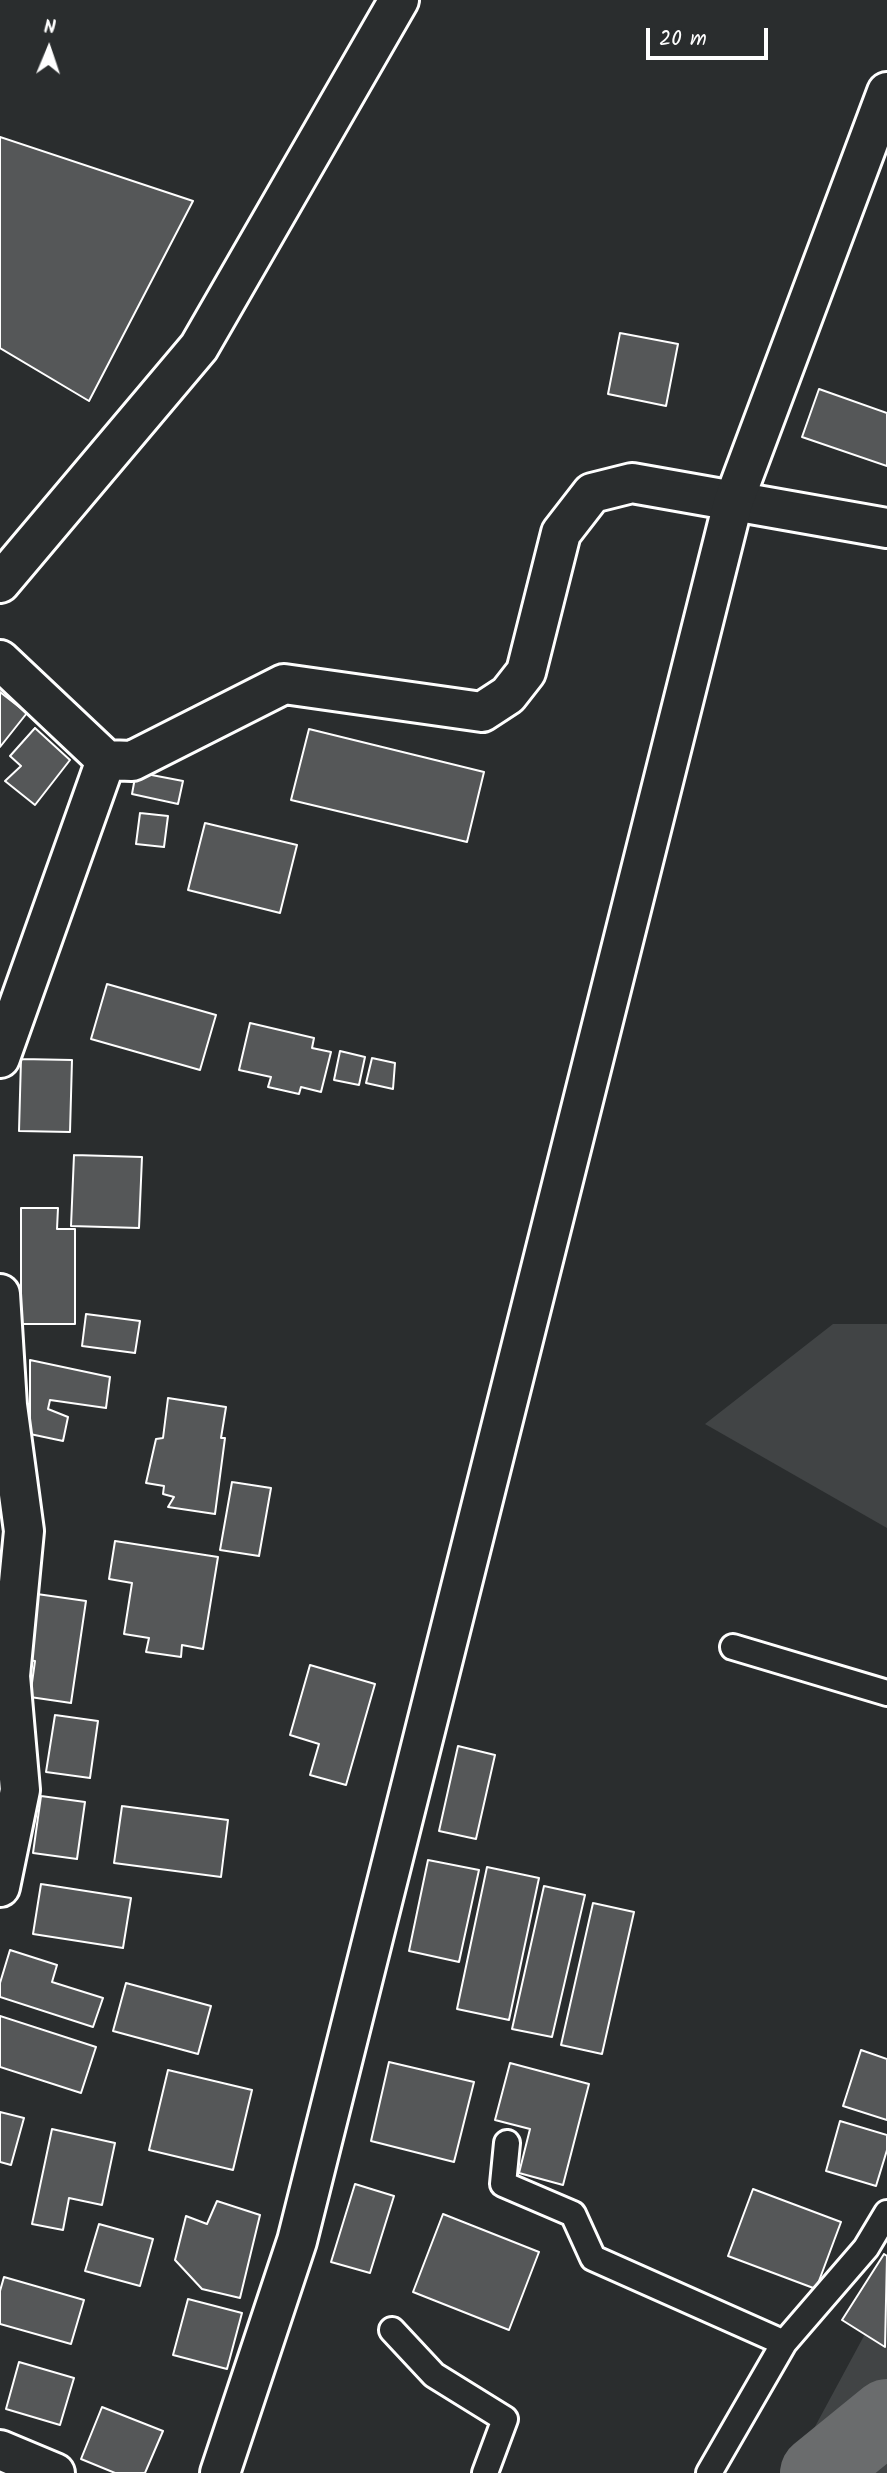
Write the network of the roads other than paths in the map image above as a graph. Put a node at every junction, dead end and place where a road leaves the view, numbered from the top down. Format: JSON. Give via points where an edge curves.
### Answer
{"nodes":[{"id":1,"x":399,"y":0,"type":"edge"},
{"id":2,"x":887,"y":92,"type":"edge"},
{"id":3,"x":733,"y":503,"type":"junction"},
{"id":4,"x":887,"y":528,"type":"edge"},
{"id":5,"x":0,"y":583,"type":"edge"},
{"id":6,"x":0,"y":660,"type":"edge"},
{"id":7,"x":106,"y":760,"type":"junction"},
{"id":8,"x":0,"y":1058,"type":"edge"},
{"id":9,"x":0,"y":1294,"type":"edge"},
{"id":10,"x":733,"y":1647,"type":"dead end"},
{"id":11,"x":5,"y":1675,"type":"edge"},
{"id":12,"x":887,"y":1693,"type":"edge"},
{"id":13,"x":0,"y":1887,"type":"edge"},
{"id":14,"x":507,"y":2143,"type":"dead end"},
{"id":15,"x":887,"y":2213,"type":"edge"},
{"id":16,"x":392,"y":2330,"type":"dead end"},
{"id":17,"x":784,"y":2343,"type":"junction"},
{"id":18,"x":0,"y":2450,"type":"edge"},
{"id":19,"x":55,"y":2473,"type":"edge"},
{"id":20,"x":220,"y":2473,"type":"edge"},
{"id":21,"x":485,"y":2473,"type":"edge"},
{"id":22,"x":709,"y":2473,"type":"edge"}],
"edges":[{"from":1,"to":5,"type":"street","via":[[199,347]]},
{"from":2,"to":3,"type":"street"},
{"from":3,"to":4,"type":"street"},
{"from":3,"to":7,"type":"street","via":[[632,483],[592,493],[561,533],[526,672],[508,695],[482,712],[284,684],[132,761]]},
{"from":3,"to":20,"type":"street","via":[[297,2241]]},
{"from":6,"to":7,"type":"street"},
{"from":7,"to":8,"type":"street"},
{"from":9,"to":11,"type":"street","via":[[6,1405],[24,1531]]},
{"from":10,"to":12,"type":"lane"},
{"from":11,"to":13,"type":"street","via":[[20,1790]]},
{"from":14,"to":17,"type":"lane","via":[[503,2184],[573,2214],[593,2258]]},
{"from":15,"to":17,"type":"lane","via":[[866,2248]]},
{"from":16,"to":21,"type":"lane","via":[[434,2375],[505,2419]]},
{"from":17,"to":22,"type":"lane"},
{"from":18,"to":19,"type":"street"}]}
